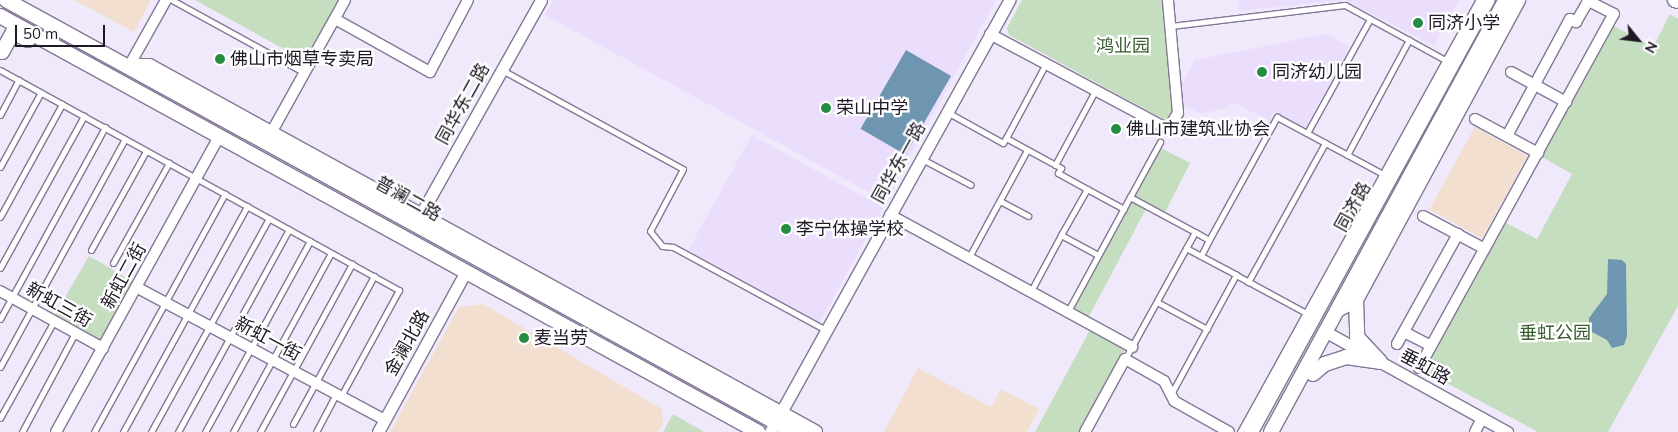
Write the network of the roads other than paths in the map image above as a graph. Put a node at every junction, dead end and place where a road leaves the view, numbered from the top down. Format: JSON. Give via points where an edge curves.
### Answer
{"nodes":[{"id":1,"x":6,"y":0,"type":"edge"},
{"id":2,"x":166,"y":0,"type":"edge"},
{"id":3,"x":172,"y":0,"type":"edge"},
{"id":4,"x":345,"y":0,"type":"edge"},
{"id":5,"x":468,"y":0,"type":"edge"},
{"id":6,"x":541,"y":0,"type":"edge"},
{"id":7,"x":1009,"y":0,"type":"edge"},
{"id":8,"x":1168,"y":0,"type":"edge"},
{"id":9,"x":1478,"y":0,"type":"edge"},
{"id":10,"x":1488,"y":0,"type":"edge"},
{"id":11,"x":1506,"y":0,"type":"edge"},
{"id":12,"x":1518,"y":0,"type":"edge"},
{"id":13,"x":1587,"y":0,"type":"edge"},
{"id":14,"x":0,"y":16,"type":"edge"},
{"id":15,"x":1370,"y":18,"type":"junction"},
{"id":16,"x":335,"y":19,"type":"junction"},
{"id":17,"x":1171,"y":26,"type":"junction"},
{"id":18,"x":990,"y":34,"type":"junction"},
{"id":19,"x":1410,"y":40,"type":"junction"},
{"id":20,"x":1,"y":54,"type":"edge"},
{"id":21,"x":1445,"y":60,"type":"junction"},
{"id":22,"x":129,"y":66,"type":"junction"},
{"id":23,"x":0,"y":70,"type":"edge"},
{"id":24,"x":502,"y":70,"type":"junction"},
{"id":25,"x":1043,"y":70,"type":"dead end"},
{"id":26,"x":1511,"y":72,"type":"dead end"},
{"id":27,"x":305,"y":73,"type":"junction"},
{"id":28,"x":19,"y":80,"type":"junction"},
{"id":29,"x":1534,"y":84,"type":"junction"},
{"id":30,"x":1095,"y":91,"type":"junction"},
{"id":31,"x":41,"y":92,"type":"junction"},
{"id":32,"x":1566,"y":102,"type":"junction"},
{"id":33,"x":62,"y":104,"type":"junction"},
{"id":34,"x":947,"y":112,"type":"junction"},
{"id":35,"x":0,"y":115,"type":"edge"},
{"id":36,"x":84,"y":116,"type":"junction"},
{"id":37,"x":1475,"y":119,"type":"dead end"},
{"id":38,"x":104,"y":128,"type":"junction"},
{"id":39,"x":271,"y":133,"type":"junction"},
{"id":40,"x":1307,"y":133,"type":"junction"},
{"id":41,"x":1507,"y":136,"type":"junction"},
{"id":42,"x":218,"y":138,"type":"junction"},
{"id":43,"x":1006,"y":138,"type":"junction"},
{"id":44,"x":125,"y":139,"type":"junction"},
{"id":45,"x":1160,"y":142,"type":"dead end"},
{"id":46,"x":1325,"y":143,"type":"junction"},
{"id":47,"x":146,"y":150,"type":"junction"},
{"id":48,"x":1027,"y":150,"type":"junction"},
{"id":49,"x":1538,"y":153,"type":"junction"},
{"id":50,"x":1347,"y":155,"type":"junction"},
{"id":51,"x":922,"y":158,"type":"junction"},
{"id":52,"x":169,"y":163,"type":"junction"},
{"id":53,"x":1055,"y":165,"type":"junction"},
{"id":54,"x":0,"y":167,"type":"edge"},
{"id":55,"x":1383,"y":174,"type":"junction"},
{"id":56,"x":196,"y":178,"type":"junction"},
{"id":57,"x":971,"y":185,"type":"dead end"},
{"id":58,"x":1087,"y":189,"type":"junction"},
{"id":59,"x":225,"y":194,"type":"junction"},
{"id":60,"x":1130,"y":197,"type":"junction"},
{"id":61,"x":1000,"y":201,"type":"junction"},
{"id":62,"x":247,"y":206,"type":"junction"},
{"id":63,"x":1124,"y":209,"type":"junction"},
{"id":64,"x":890,"y":214,"type":"junction"},
{"id":65,"x":1028,"y":216,"type":"dead end"},
{"id":66,"x":1423,"y":216,"type":"dead end"},
{"id":67,"x":0,"y":217,"type":"edge"},
{"id":68,"x":269,"y":218,"type":"junction"},
{"id":69,"x":418,"y":220,"type":"junction"},
{"id":70,"x":289,"y":229,"type":"junction"},
{"id":71,"x":1196,"y":232,"type":"junction"},
{"id":72,"x":1061,"y":234,"type":"junction"},
{"id":73,"x":1458,"y":234,"type":"junction"},
{"id":74,"x":1210,"y":240,"type":"junction"},
{"id":75,"x":310,"y":241,"type":"junction"},
{"id":76,"x":1186,"y":248,"type":"junction"},
{"id":77,"x":1484,"y":249,"type":"junction"},
{"id":78,"x":91,"y":250,"type":"dead end"},
{"id":79,"x":331,"y":252,"type":"junction"},
{"id":80,"x":1098,"y":255,"type":"junction"},
{"id":81,"x":1201,"y":256,"type":"junction"},
{"id":82,"x":969,"y":257,"type":"junction"},
{"id":83,"x":113,"y":263,"type":"dead end"},
{"id":84,"x":352,"y":264,"type":"junction"},
{"id":85,"x":0,"y":268,"type":"edge"},
{"id":86,"x":464,"y":275,"type":"junction"},
{"id":87,"x":1236,"y":275,"type":"junction"},
{"id":88,"x":374,"y":276,"type":"junction"},
{"id":89,"x":1248,"y":282,"type":"junction"},
{"id":90,"x":1321,"y":285,"type":"junction"},
{"id":91,"x":136,"y":287,"type":"junction"},
{"id":92,"x":1031,"y":290,"type":"junction"},
{"id":93,"x":0,"y":291,"type":"edge"},
{"id":94,"x":12,"y":297,"type":"junction"},
{"id":95,"x":1356,"y":300,"type":"junction"},
{"id":96,"x":1323,"y":301,"type":"junction"},
{"id":97,"x":164,"y":302,"type":"junction"},
{"id":98,"x":1157,"y":302,"type":"junction"},
{"id":99,"x":32,"y":308,"type":"junction"},
{"id":100,"x":1338,"y":310,"type":"junction"},
{"id":101,"x":1068,"y":311,"type":"junction"},
{"id":102,"x":1306,"y":313,"type":"junction"},
{"id":103,"x":187,"y":314,"type":"junction"},
{"id":104,"x":0,"y":319,"type":"edge"},
{"id":105,"x":54,"y":321,"type":"junction"},
{"id":106,"x":210,"y":326,"type":"junction"},
{"id":107,"x":1207,"y":329,"type":"junction"},
{"id":108,"x":827,"y":331,"type":"junction"},
{"id":109,"x":76,"y":332,"type":"junction"},
{"id":110,"x":1326,"y":332,"type":"junction"},
{"id":111,"x":1404,"y":332,"type":"junction"},
{"id":112,"x":230,"y":337,"type":"junction"},
{"id":113,"x":1397,"y":344,"type":"dead end"},
{"id":114,"x":1132,"y":346,"type":"junction"},
{"id":115,"x":1431,"y":346,"type":"junction"},
{"id":116,"x":103,"y":348,"type":"junction"},
{"id":117,"x":251,"y":348,"type":"junction"},
{"id":118,"x":1290,"y":352,"type":"junction"},
{"id":119,"x":1313,"y":355,"type":"junction"},
{"id":120,"x":1125,"y":359,"type":"junction"},
{"id":121,"x":272,"y":360,"type":"junction"},
{"id":122,"x":1380,"y":362,"type":"junction"},
{"id":123,"x":0,"y":367,"type":"edge"},
{"id":124,"x":1419,"y":368,"type":"dead end"},
{"id":125,"x":294,"y":371,"type":"junction"},
{"id":126,"x":1313,"y":374,"type":"junction"},
{"id":127,"x":316,"y":382,"type":"junction"},
{"id":128,"x":338,"y":395,"type":"junction"},
{"id":129,"x":1171,"y":395,"type":"junction"},
{"id":130,"x":0,"y":418,"type":"edge"},
{"id":131,"x":1482,"y":418,"type":"junction"},
{"id":132,"x":385,"y":420,"type":"junction"},
{"id":133,"x":776,"y":423,"type":"edge"},
{"id":134,"x":293,"y":424,"type":"dead end"},
{"id":135,"x":22,"y":432,"type":"edge"},
{"id":136,"x":56,"y":432,"type":"edge"},
{"id":137,"x":94,"y":432,"type":"edge"},
{"id":138,"x":123,"y":432,"type":"edge"},
{"id":139,"x":151,"y":432,"type":"edge"},
{"id":140,"x":178,"y":432,"type":"edge"},
{"id":141,"x":205,"y":432,"type":"edge"},
{"id":142,"x":233,"y":432,"type":"edge"},
{"id":143,"x":260,"y":432,"type":"edge"},
{"id":144,"x":316,"y":432,"type":"edge"},
{"id":145,"x":378,"y":432,"type":"edge"},
{"id":146,"x":741,"y":432,"type":"edge"},
{"id":147,"x":758,"y":432,"type":"edge"},
{"id":148,"x":793,"y":432,"type":"edge"},
{"id":149,"x":815,"y":432,"type":"edge"},
{"id":150,"x":1085,"y":432,"type":"edge"},
{"id":151,"x":1229,"y":432,"type":"edge"},
{"id":152,"x":1240,"y":432,"type":"edge"},
{"id":153,"x":1250,"y":432,"type":"edge"},
{"id":154,"x":1271,"y":432,"type":"edge"},
{"id":155,"x":1282,"y":432,"type":"edge"},
{"id":156,"x":1475,"y":432,"type":"edge"},
{"id":157,"x":1507,"y":432,"type":"edge"}],
"edges":[{"from":1,"to":22,"type":"main road","name":"普澜二路"},
{"from":2,"to":22,"type":"street"},
{"from":3,"to":27,"type":"lane"},
{"from":4,"to":16,"type":"street"},
{"from":5,"to":16,"type":"street","via":[[430,72]]},
{"from":6,"to":24,"type":"street","name":"同华东二路"},
{"from":7,"to":18,"type":"street","name":"同华东一路"},
{"from":8,"to":17,"type":"street"},
{"from":9,"to":21,"type":"lane"},
{"from":10,"to":96,"type":"main road","name":"同济路"},
{"from":11,"to":100,"type":"main road","name":"同济路"},
{"from":12,"to":95,"type":"main road"},
{"from":13,"to":29,"type":"street","via":[[1576,22],[1570,19]]},
{"from":13,"to":32,"type":"street","via":[[1614,14]]},
{"from":14,"to":42,"type":"main road","name":"普澜二路"},
{"from":15,"to":17,"type":"lane","via":[[1345,5]]},
{"from":15,"to":19,"type":"lane"},
{"from":15,"to":40,"type":"lane"},
{"from":16,"to":27,"type":"street"},
{"from":17,"to":30,"type":"street","via":[[1178,113],[1171,126],[1164,128]]},
{"from":18,"to":30,"type":"street"},
{"from":18,"to":34,"type":"street","name":"同华东一路"},
{"from":19,"to":21,"type":"lane"},
{"from":19,"to":50,"type":"lane"},
{"from":20,"to":42,"type":"main road","via":[[13,32]]},
{"from":21,"to":55,"type":"lane"},
{"from":22,"to":39,"type":"main road","via":[[149,66]]},
{"from":22,"to":69,"type":"main road","name":"普澜二路"},
{"from":23,"to":28,"type":"lane"},
{"from":24,"to":69,"type":"street","name":"同华东二路"},
{"from":24,"to":108,"type":"lane","via":[[683,169],[650,230],[662,246],[673,247]]},
{"from":25,"to":43,"type":"lane"},
{"from":26,"to":29,"type":"street"},
{"from":27,"to":39,"type":"street"},
{"from":28,"to":31,"type":"lane"},
{"from":28,"to":35,"type":"lane"},
{"from":29,"to":32,"type":"street"},
{"from":29,"to":41,"type":"street"},
{"from":30,"to":53,"type":"lane"},
{"from":31,"to":33,"type":"lane"},
{"from":31,"to":54,"type":"lane"},
{"from":32,"to":49,"type":"street"},
{"from":33,"to":36,"type":"lane"},
{"from":33,"to":67,"type":"lane"},
{"from":34,"to":43,"type":"lane","via":[[1003,143]]},
{"from":34,"to":51,"type":"street","name":"同华东一路"},
{"from":36,"to":38,"type":"lane"},
{"from":36,"to":85,"type":"lane"},
{"from":37,"to":41,"type":"street"},
{"from":38,"to":44,"type":"lane"},
{"from":38,"to":94,"type":"lane"},
{"from":39,"to":69,"type":"main road"},
{"from":40,"to":46,"type":"lane"},
{"from":40,"to":74,"type":"lane","via":[[1277,117]]},
{"from":41,"to":49,"type":"street"},
{"from":42,"to":56,"type":"street","name":"新虹二街"},
{"from":42,"to":86,"type":"main road","name":"普澜二路"},
{"from":43,"to":48,"type":"lane"},
{"from":44,"to":47,"type":"lane"},
{"from":44,"to":99,"type":"lane"},
{"from":45,"to":60,"type":"lane"},
{"from":46,"to":50,"type":"lane"},
{"from":46,"to":89,"type":"lane"},
{"from":47,"to":52,"type":"lane"},
{"from":47,"to":78,"type":"lane"},
{"from":48,"to":53,"type":"lane"},
{"from":48,"to":61,"type":"lane"},
{"from":49,"to":77,"type":"street"},
{"from":50,"to":55,"type":"lane"},
{"from":51,"to":57,"type":"lane"},
{"from":51,"to":64,"type":"street","name":"同华东一路"},
{"from":52,"to":56,"type":"lane"},
{"from":52,"to":83,"type":"lane"},
{"from":53,"to":58,"type":"lane","via":[[1060,168],[1058,173]]},
{"from":55,"to":90,"type":"lane"},
{"from":56,"to":59,"type":"lane"},
{"from":56,"to":91,"type":"street","name":"新虹二街"},
{"from":58,"to":63,"type":"lane"},
{"from":58,"to":72,"type":"lane"},
{"from":59,"to":62,"type":"lane"},
{"from":59,"to":97,"type":"lane"},
{"from":60,"to":63,"type":"lane"},
{"from":60,"to":71,"type":"lane"},
{"from":61,"to":65,"type":"lane"},
{"from":61,"to":82,"type":"lane"},
{"from":62,"to":68,"type":"lane"},
{"from":62,"to":103,"type":"lane"},
{"from":63,"to":80,"type":"lane"},
{"from":64,"to":82,"type":"street"},
{"from":64,"to":108,"type":"street","name":"同华东一路"},
{"from":66,"to":73,"type":"street"},
{"from":68,"to":70,"type":"lane"},
{"from":68,"to":106,"type":"lane"},
{"from":69,"to":133,"type":"main road","name":"普澜二路"},
{"from":70,"to":75,"type":"lane"},
{"from":70,"to":112,"type":"lane"},
{"from":71,"to":74,"type":"lane"},
{"from":71,"to":76,"type":"lane"},
{"from":72,"to":80,"type":"lane"},
{"from":72,"to":92,"type":"lane"},
{"from":73,"to":77,"type":"street"},
{"from":73,"to":111,"type":"street"},
{"from":74,"to":81,"type":"lane"},
{"from":75,"to":79,"type":"lane"},
{"from":75,"to":117,"type":"lane"},
{"from":76,"to":81,"type":"lane"},
{"from":76,"to":98,"type":"lane"},
{"from":77,"to":115,"type":"street"},
{"from":79,"to":84,"type":"lane"},
{"from":79,"to":121,"type":"lane"},
{"from":80,"to":101,"type":"lane"},
{"from":81,"to":87,"type":"lane"},
{"from":82,"to":92,"type":"street"},
{"from":84,"to":88,"type":"lane"},
{"from":84,"to":125,"type":"lane"},
{"from":86,"to":132,"type":"street","name":"金澜北路"},
{"from":86,"to":146,"type":"main road"},
{"from":86,"to":147,"type":"main road","name":"普澜二路"},
{"from":87,"to":89,"type":"lane"},
{"from":87,"to":107,"type":"lane"},
{"from":88,"to":127,"type":"lane"},
{"from":88,"to":128,"type":"lane","via":[[399,290]]},
{"from":89,"to":102,"type":"lane"},
{"from":90,"to":96,"type":"lane"},
{"from":90,"to":102,"type":"lane"},
{"from":91,"to":97,"type":"street","name":"新虹一街"},
{"from":91,"to":116,"type":"street","name":"新虹二街"},
{"from":92,"to":101,"type":"street"},
{"from":93,"to":94,"type":"street","name":"新虹三街"},
{"from":94,"to":99,"type":"street","name":"新虹三街"},
{"from":94,"to":104,"type":"lane"},
{"from":95,"to":100,"type":"main road"},
{"from":95,"to":122,"type":"main road","via":[[1357,337]]},
{"from":96,"to":118,"type":"main road","name":"同济路"},
{"from":97,"to":103,"type":"street","name":"新虹一街"},
{"from":97,"to":137,"type":"lane"},
{"from":98,"to":107,"type":"lane"},
{"from":98,"to":114,"type":"lane"},
{"from":99,"to":105,"type":"street","name":"新虹三街"},
{"from":99,"to":123,"type":"lane"},
{"from":100,"to":110,"type":"main road","name":"同济路"},
{"from":101,"to":114,"type":"street"},
{"from":102,"to":118,"type":"lane"},
{"from":103,"to":106,"type":"street","name":"新虹一街"},
{"from":103,"to":138,"type":"lane"},
{"from":105,"to":109,"type":"street","name":"新虹三街"},
{"from":105,"to":130,"type":"lane"},
{"from":106,"to":112,"type":"street","name":"新虹一街"},
{"from":106,"to":139,"type":"lane"},
{"from":107,"to":129,"type":"lane"},
{"from":108,"to":133,"type":"street","name":"同华东一路"},
{"from":109,"to":116,"type":"street","name":"新虹三街"},
{"from":109,"to":135,"type":"lane"},
{"from":110,"to":119,"type":"main road","name":"同济路"},
{"from":110,"to":122,"type":"street","name":"垂虹路"},
{"from":111,"to":113,"type":"street"},
{"from":111,"to":115,"type":"street"},
{"from":112,"to":117,"type":"street","name":"新虹一街"},
{"from":112,"to":140,"type":"lane"},
{"from":114,"to":120,"type":"lane"},
{"from":115,"to":124,"type":"street"},
{"from":116,"to":136,"type":"street","name":"新虹二街"},
{"from":117,"to":121,"type":"street","name":"新虹一街"},
{"from":117,"to":141,"type":"lane"},
{"from":118,"to":152,"type":"lane"},
{"from":118,"to":153,"type":"main road","name":"同济路"},
{"from":119,"to":126,"type":"main road"},
{"from":119,"to":154,"type":"main road","name":"同济路"},
{"from":120,"to":129,"type":"street","via":[[1164,381]]},
{"from":120,"to":150,"type":"street"},
{"from":121,"to":125,"type":"street","name":"新虹一街"},
{"from":121,"to":142,"type":"lane"},
{"from":122,"to":126,"type":"main road","via":[[1346,357],[1325,364]]},
{"from":122,"to":131,"type":"street","name":"垂虹路"},
{"from":125,"to":127,"type":"street","name":"新虹一街"},
{"from":125,"to":143,"type":"lane"},
{"from":126,"to":155,"type":"main road"},
{"from":127,"to":128,"type":"street","name":"新虹一街"},
{"from":127,"to":134,"type":"lane"},
{"from":128,"to":132,"type":"street","name":"新虹一街"},
{"from":128,"to":144,"type":"lane"},
{"from":129,"to":151,"type":"street","via":[[1174,401]]},
{"from":131,"to":156,"type":"street"},
{"from":131,"to":157,"type":"street","name":"垂虹路"},
{"from":132,"to":145,"type":"street","name":"金澜北路"},
{"from":133,"to":148,"type":"main road","name":"普澜二路"},
{"from":133,"to":149,"type":"main road"}]}
